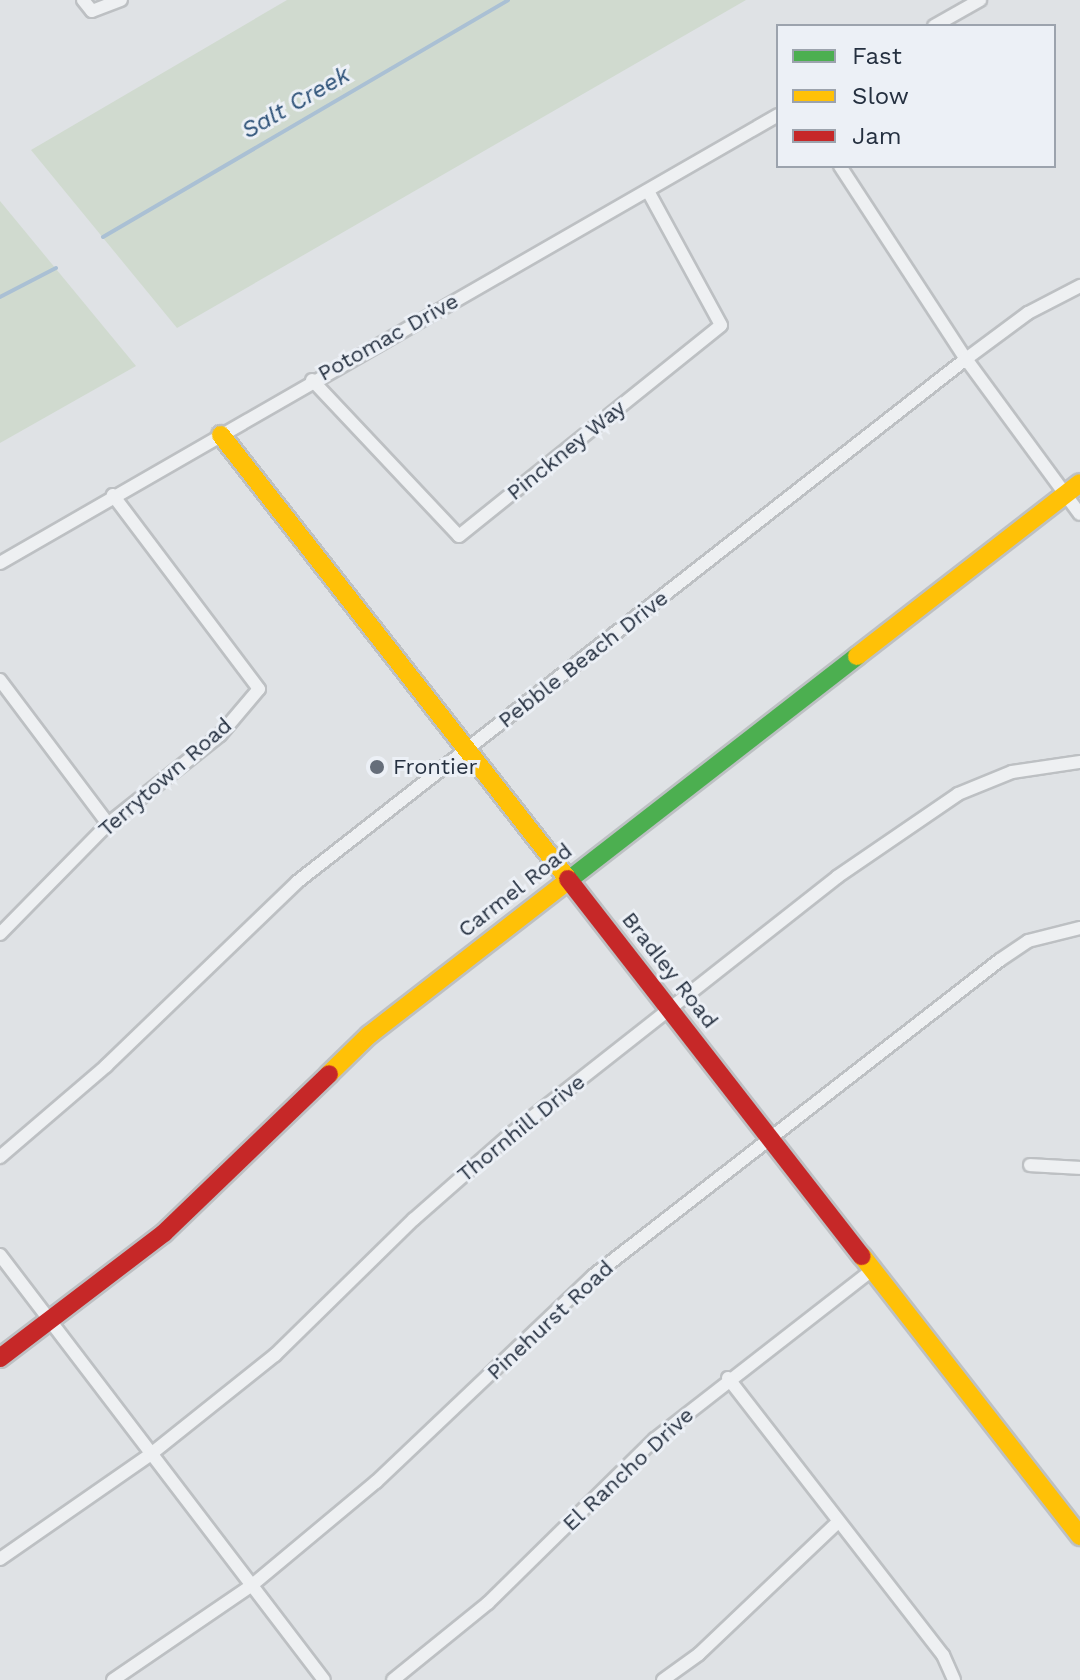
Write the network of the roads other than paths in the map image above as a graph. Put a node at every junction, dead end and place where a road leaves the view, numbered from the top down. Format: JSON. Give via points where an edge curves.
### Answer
{"nodes":[{"id":1,"x":83,"y":0,"type":"edge"},
{"id":2,"x":121,"y":0,"type":"edge"},
{"id":3,"x":980,"y":0,"type":"edge"},
{"id":4,"x":956,"y":21,"type":"edge"},
{"id":5,"x":776,"y":116,"type":"edge"},
{"id":6,"x":841,"y":168,"type":"edge"},
{"id":7,"x":648,"y":191,"type":"junction"},
{"id":8,"x":1080,"y":286,"type":"edge"},
{"id":9,"x":966,"y":359,"type":"junction"},
{"id":10,"x":312,"y":380,"type":"junction"},
{"id":11,"x":221,"y":435,"type":"junction"},
{"id":12,"x":1074,"y":488,"type":"edge"},
{"id":13,"x":113,"y":495,"type":"junction"},
{"id":14,"x":1080,"y":514,"type":"edge"},
{"id":15,"x":0,"y":563,"type":"edge"},
{"id":16,"x":0,"y":680,"type":"edge"},
{"id":17,"x":469,"y":748,"type":"junction"},
{"id":18,"x":1080,"y":762,"type":"edge"},
{"id":19,"x":108,"y":824,"type":"junction"},
{"id":20,"x":569,"y":879,"type":"junction"},
{"id":21,"x":1080,"y":928,"type":"edge"},
{"id":22,"x":0,"y":934,"type":"edge"},
{"id":23,"x":670,"y":1009,"type":"junction"},
{"id":24,"x":772,"y":1140,"type":"junction"},
{"id":25,"x":0,"y":1157,"type":"edge"},
{"id":26,"x":1030,"y":1165,"type":"dead end"},
{"id":27,"x":1080,"y":1168,"type":"edge"},
{"id":28,"x":0,"y":1255,"type":"edge"},
{"id":29,"x":872,"y":1270,"type":"junction"},
{"id":30,"x":52,"y":1322,"type":"junction"},
{"id":31,"x":0,"y":1358,"type":"edge"},
{"id":32,"x":728,"y":1378,"type":"junction"},
{"id":33,"x":151,"y":1454,"type":"junction"},
{"id":34,"x":837,"y":1523,"type":"junction"},
{"id":35,"x":1080,"y":1536,"type":"edge"},
{"id":36,"x":0,"y":1559,"type":"edge"},
{"id":37,"x":251,"y":1586,"type":"junction"},
{"id":38,"x":113,"y":1680,"type":"edge"},
{"id":39,"x":324,"y":1680,"type":"edge"},
{"id":40,"x":393,"y":1680,"type":"edge"},
{"id":41,"x":663,"y":1680,"type":"edge"},
{"id":42,"x":954,"y":1680,"type":"edge"}],
"edges":[{"from":1,"to":2,"type":"street","via":[[92,11]]},
{"from":3,"to":4,"type":"street"},
{"from":5,"to":7,"type":"street","name":"Potomac Drive"},
{"from":6,"to":9,"type":"street"},
{"from":7,"to":10,"type":"street","name":"Potomac Drive"},
{"from":7,"to":10,"type":"street","name":"Pinckney Way","via":[[721,325],[459,536]]},
{"from":8,"to":9,"type":"street","name":"Pebble Beach Drive","via":[[1028,313]]},
{"from":9,"to":12,"type":"street"},
{"from":9,"to":17,"type":"street","name":"Pebble Beach Drive"},
{"from":10,"to":11,"type":"street","name":"Potomac Drive"},
{"from":11,"to":13,"type":"street","name":"Potomac Drive"},
{"from":11,"to":17,"type":"street","name":"Bradley Road"},
{"from":12,"to":14,"type":"street"},
{"from":12,"to":20,"type":"street","name":"Carmel Road"},
{"from":13,"to":15,"type":"street","name":"Potomac Drive"},
{"from":13,"to":19,"type":"street","name":"Terrytown Road","via":[[259,689],[220,735]]},
{"from":16,"to":19,"type":"street"},
{"from":17,"to":20,"type":"street","name":"Bradley Road"},
{"from":17,"to":25,"type":"street","name":"Pebble Beach Drive","via":[[297,882],[106,1066]]},
{"from":18,"to":23,"type":"street","name":"Thornhill Drive","via":[[1012,772],[958,794],[837,877]]},
{"from":19,"to":22,"type":"street","name":"Terrytown Road"},
{"from":20,"to":23,"type":"street","name":"Bradley Road"},
{"from":20,"to":30,"type":"street","name":"Carmel Road","via":[[369,1035],[164,1233]]},
{"from":21,"to":24,"type":"street","name":"Pinehurst Road","via":[[1028,941]]},
{"from":23,"to":24,"type":"street","name":"Bradley Road"},
{"from":23,"to":33,"type":"street","name":"Thornhill Drive","via":[[512,1133],[414,1219],[275,1355]]},
{"from":24,"to":29,"type":"street","name":"Bradley Road"},
{"from":24,"to":37,"type":"street","name":"Pinehurst Road","via":[[593,1276],[441,1424]]},
{"from":26,"to":27,"type":"street"},
{"from":28,"to":30,"type":"street"},
{"from":29,"to":32,"type":"street","name":"El Rancho Drive"},
{"from":29,"to":35,"type":"street","name":"Bradley Road"},
{"from":30,"to":31,"type":"street","name":"Carmel Road"},
{"from":30,"to":33,"type":"street"},
{"from":32,"to":34,"type":"street"},
{"from":32,"to":40,"type":"street","name":"El Rancho Drive","via":[[655,1439],[488,1603]]},
{"from":33,"to":36,"type":"street","name":"Thornhill Drive"},
{"from":33,"to":37,"type":"street"},
{"from":34,"to":41,"type":"street","via":[[699,1654]]},
{"from":34,"to":42,"type":"street","via":[[943,1655]]},
{"from":37,"to":38,"type":"street","name":"Pinehurst Road"},
{"from":37,"to":39,"type":"street"}]}
